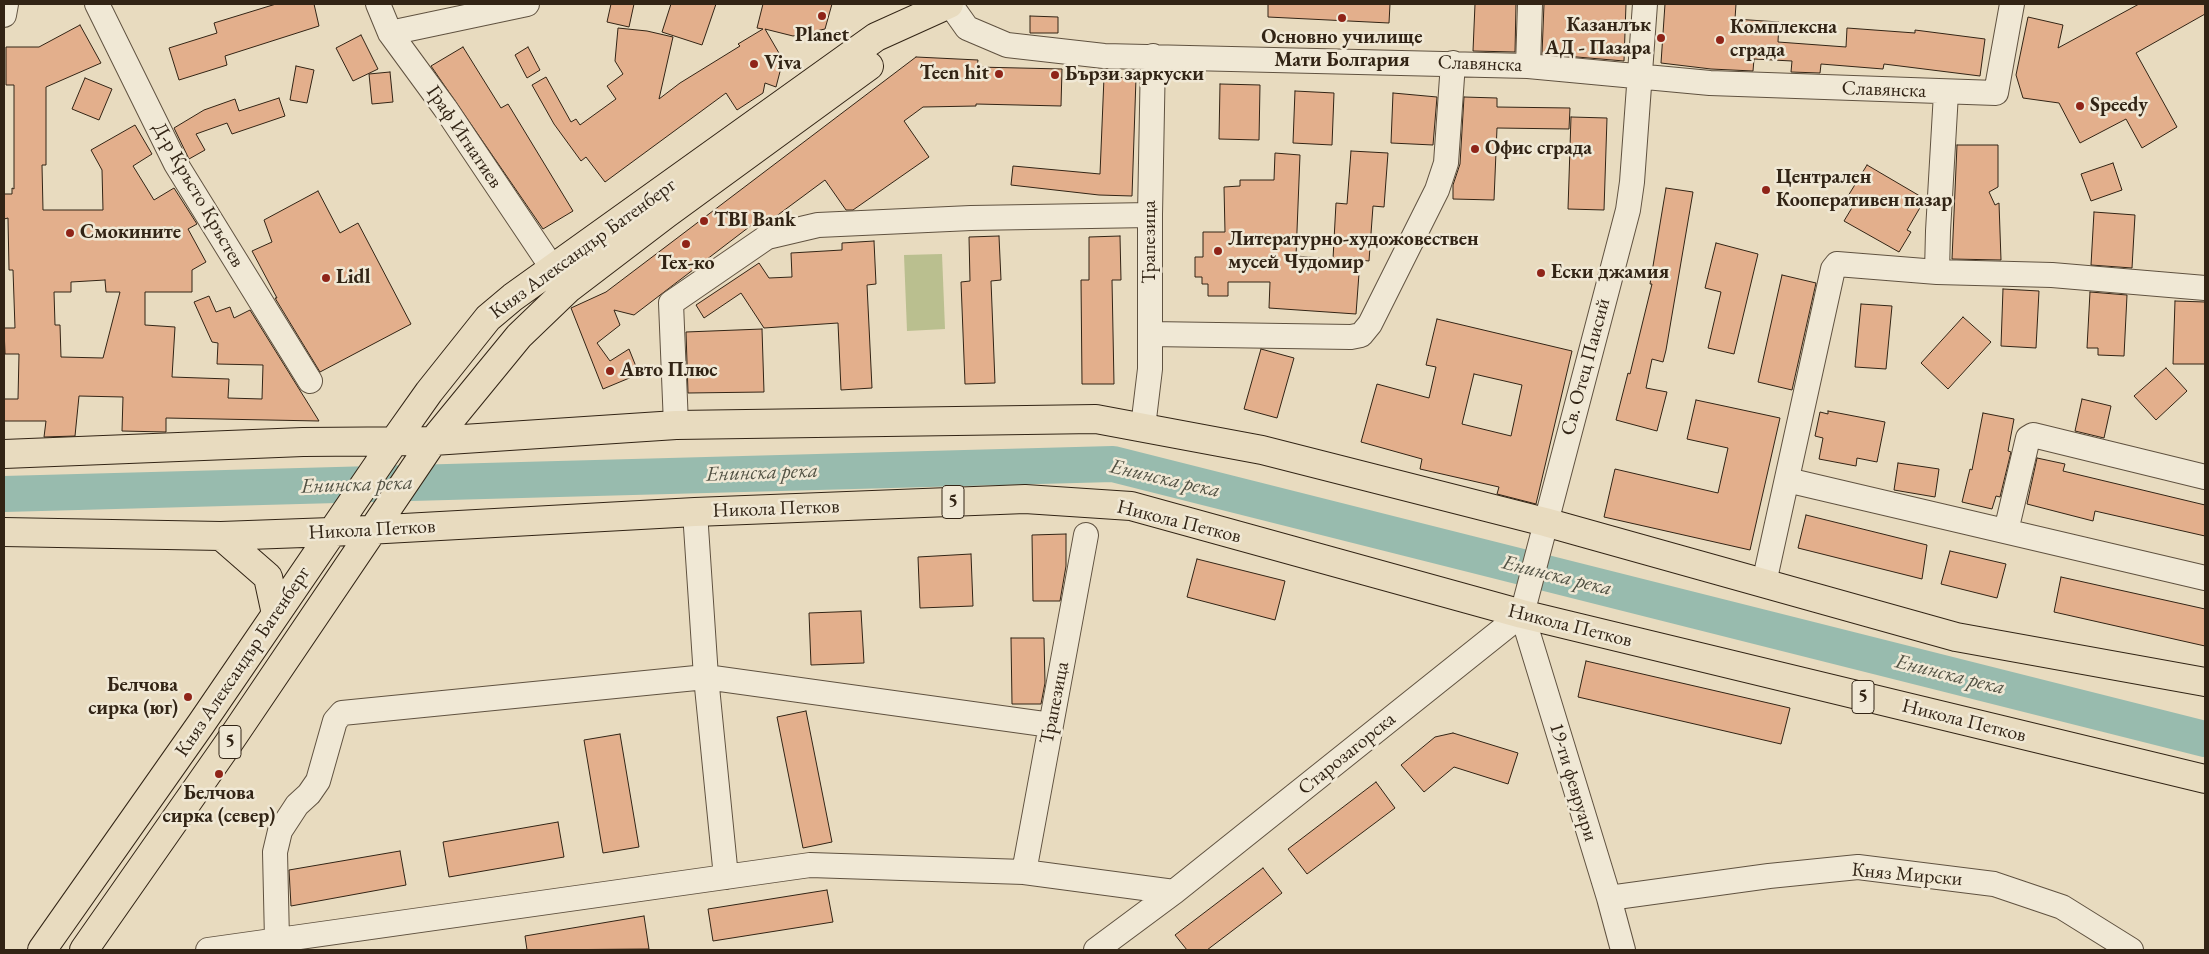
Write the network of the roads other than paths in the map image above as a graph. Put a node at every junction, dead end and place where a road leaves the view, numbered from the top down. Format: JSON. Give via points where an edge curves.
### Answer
{"nodes":[{"id":1,"x":6,"y":4,"type":"edge"},
{"id":2,"x":97,"y":4,"type":"edge"},
{"id":3,"x":378,"y":4,"type":"edge"},
{"id":4,"x":527,"y":4,"type":"edge"},
{"id":5,"x":949,"y":4,"type":"edge"},
{"id":6,"x":1530,"y":4,"type":"edge"},
{"id":7,"x":1645,"y":4,"type":"edge"},
{"id":8,"x":2012,"y":4,"type":"edge"},
{"id":9,"x":4,"y":15,"type":"edge"},
{"id":10,"x":390,"y":33,"type":"junction"},
{"id":11,"x":1154,"y":56,"type":"junction"},
{"id":12,"x":1453,"y":63,"type":"junction"},
{"id":13,"x":1528,"y":66,"type":"junction"},
{"id":14,"x":1641,"y":78,"type":"junction"},
{"id":15,"x":1946,"y":93,"type":"junction"},
{"id":16,"x":1150,"y":215,"type":"junction"},
{"id":17,"x":553,"y":269,"type":"junction"},
{"id":18,"x":1938,"y":272,"type":"junction"},
{"id":19,"x":2205,"y":288,"type":"edge"},
{"id":20,"x":1150,"y":334,"type":"junction"},
{"id":21,"x":310,"y":380,"type":"dead end"},
{"id":22,"x":676,"y":425,"type":"junction"},
{"id":23,"x":1142,"y":427,"type":"junction"},
{"id":24,"x":394,"y":440,"type":"junction"},
{"id":25,"x":426,"y":451,"type":"junction"},
{"id":26,"x":4,"y":454,"type":"edge"},
{"id":27,"x":2205,"y":477,"type":"edge"},
{"id":28,"x":1787,"y":480,"type":"junction"},
{"id":29,"x":696,"y":512,"type":"junction"},
{"id":30,"x":337,"y":523,"type":"junction"},
{"id":31,"x":1544,"y":530,"type":"junction"},
{"id":32,"x":371,"y":531,"type":"junction"},
{"id":33,"x":2006,"y":531,"type":"junction"},
{"id":34,"x":4,"y":532,"type":"edge"},
{"id":35,"x":1086,"y":535,"type":"dead end"},
{"id":36,"x":221,"y":536,"type":"junction"},
{"id":37,"x":2205,"y":578,"type":"edge"},
{"id":38,"x":1764,"y":583,"type":"junction"},
{"id":39,"x":1524,"y":605,"type":"junction"},
{"id":40,"x":276,"y":614,"type":"junction"},
{"id":41,"x":706,"y":677,"type":"junction"},
{"id":42,"x":2205,"y":682,"type":"edge"},
{"id":43,"x":1051,"y":725,"type":"junction"},
{"id":44,"x":2205,"y":779,"type":"edge"},
{"id":45,"x":1024,"y":872,"type":"junction"},
{"id":46,"x":726,"y":877,"type":"junction"},
{"id":47,"x":1174,"y":892,"type":"junction"},
{"id":48,"x":1609,"y":898,"type":"junction"},
{"id":49,"x":278,"y":940,"type":"junction"},
{"id":50,"x":42,"y":950,"type":"edge"},
{"id":51,"x":84,"y":950,"type":"edge"},
{"id":52,"x":208,"y":950,"type":"edge"},
{"id":53,"x":1096,"y":950,"type":"edge"},
{"id":54,"x":1623,"y":950,"type":"edge"},
{"id":55,"x":2131,"y":950,"type":"edge"}],
"edges":[{"from":1,"to":9,"type":"street"},
{"from":2,"to":21,"type":"street","name":"Д-р Кръсто Кръстев","via":[[176,164]]},
{"from":3,"to":10,"type":"street","name":"Граф Игнатиев"},
{"from":4,"to":10,"type":"street"},
{"from":5,"to":11,"type":"street","name":"Славянска","via":[[967,28],[1007,46],[1104,56]]},
{"from":5,"to":17,"type":"main road","name":"Княз Александър Батенберг","via":[[876,37]]},
{"from":5,"to":25,"type":"main road","name":"Княз Александър Батенберг","via":[[569,288],[519,336]]},
{"from":6,"to":13,"type":"street"},
{"from":7,"to":14,"type":"street","name":"Св. Отец Паисий"},
{"from":8,"to":15,"type":"street","name":"Славянска","via":[[1996,93]]},
{"from":10,"to":17,"type":"street","name":"Граф Игнатиев","via":[[445,108]]},
{"from":11,"to":12,"type":"street","name":"Славянска"},
{"from":11,"to":16,"type":"street","name":"Трапезица"},
{"from":12,"to":13,"type":"street","name":"Славянска"},
{"from":12,"to":20,"type":"street","via":[[1446,163],[1428,208],[1370,324],[1361,335]]},
{"from":13,"to":14,"type":"street","name":"Славянска"},
{"from":14,"to":15,"type":"street","name":"Славянска"},
{"from":14,"to":31,"type":"street","name":"Св. Отец Паисий","via":[[1628,210]]},
{"from":15,"to":18,"type":"street"},
{"from":16,"to":20,"type":"street","name":"Трапезица"},
{"from":16,"to":22,"type":"street","via":[[818,225],[767,237],[671,303]]},
{"from":17,"to":24,"type":"main road","name":"Княз Александър Батенберг","via":[[488,318]]},
{"from":18,"to":19,"type":"street","via":[[2052,274]]},
{"from":18,"to":28,"type":"street","via":[[1838,264],[1833,269]]},
{"from":20,"to":23,"type":"street","name":"Трапезица","via":[[1150,369]]},
{"from":22,"to":23,"type":"main road","via":[[1096,419]]},
{"from":22,"to":25,"type":"main road"},
{"from":23,"to":31,"type":"main road","via":[[1262,450]]},
{"from":24,"to":25,"type":"main road"},
{"from":24,"to":26,"type":"main road"},
{"from":24,"to":30,"type":"main road","name":"Княз Александър Батенберг","number":"5"},
{"from":25,"to":32,"type":"main road","name":"Княз Александър Батенберг"},
{"from":27,"to":33,"type":"street","via":[[2033,434],[2028,438]]},
{"from":28,"to":33,"type":"street"},
{"from":28,"to":38,"type":"street"},
{"from":29,"to":32,"type":"main road","name":"Никола Петков","number":"5"},
{"from":29,"to":39,"type":"main road","name":"Никола Петков","number":"5","via":[[1025,500],[1131,506]]},
{"from":29,"to":41,"type":"street"},
{"from":30,"to":32,"type":"main road","name":"Никола Петков"},
{"from":30,"to":36,"type":"main road","name":"Никола Петков"},
{"from":30,"to":40,"type":"main road","name":"Княз Александър Батенберг","number":"5"},
{"from":31,"to":38,"type":"main road"},
{"from":31,"to":39,"type":"street"},
{"from":32,"to":51,"type":"main road","name":"Княз Александър Батенберг","number":"5"},
{"from":33,"to":37,"type":"street"},
{"from":34,"to":36,"type":"main road","name":"Никола Петков"},
{"from":35,"to":43,"type":"street","name":"Трапезица"},
{"from":36,"to":40,"type":"main road","via":[[268,577]]},
{"from":38,"to":42,"type":"main road","via":[[1956,637]]},
{"from":39,"to":44,"type":"main road","name":"Никола Петков","number":"5"},
{"from":39,"to":47,"type":"street","name":"Старозагорска"},
{"from":39,"to":48,"type":"street","name":"19-ти февруари"},
{"from":40,"to":50,"type":"main road","name":"Княз Александър Батенберг","number":"5"},
{"from":41,"to":43,"type":"street"},
{"from":41,"to":46,"type":"street"},
{"from":41,"to":49,"type":"street","via":[[342,713],[336,721],[318,780],[280,831],[275,852]]},
{"from":43,"to":45,"type":"street","name":"Трапезица"},
{"from":45,"to":46,"type":"street","via":[[810,865]]},
{"from":45,"to":47,"type":"street"},
{"from":46,"to":49,"type":"street"},
{"from":47,"to":53,"type":"street","name":"Старозагорска"},
{"from":48,"to":54,"type":"street","name":"19-ти февруари"},
{"from":48,"to":55,"type":"street","name":"Княз Мирски","via":[[1858,867],[1994,884],[2062,907]]},
{"from":49,"to":52,"type":"street"}]}
